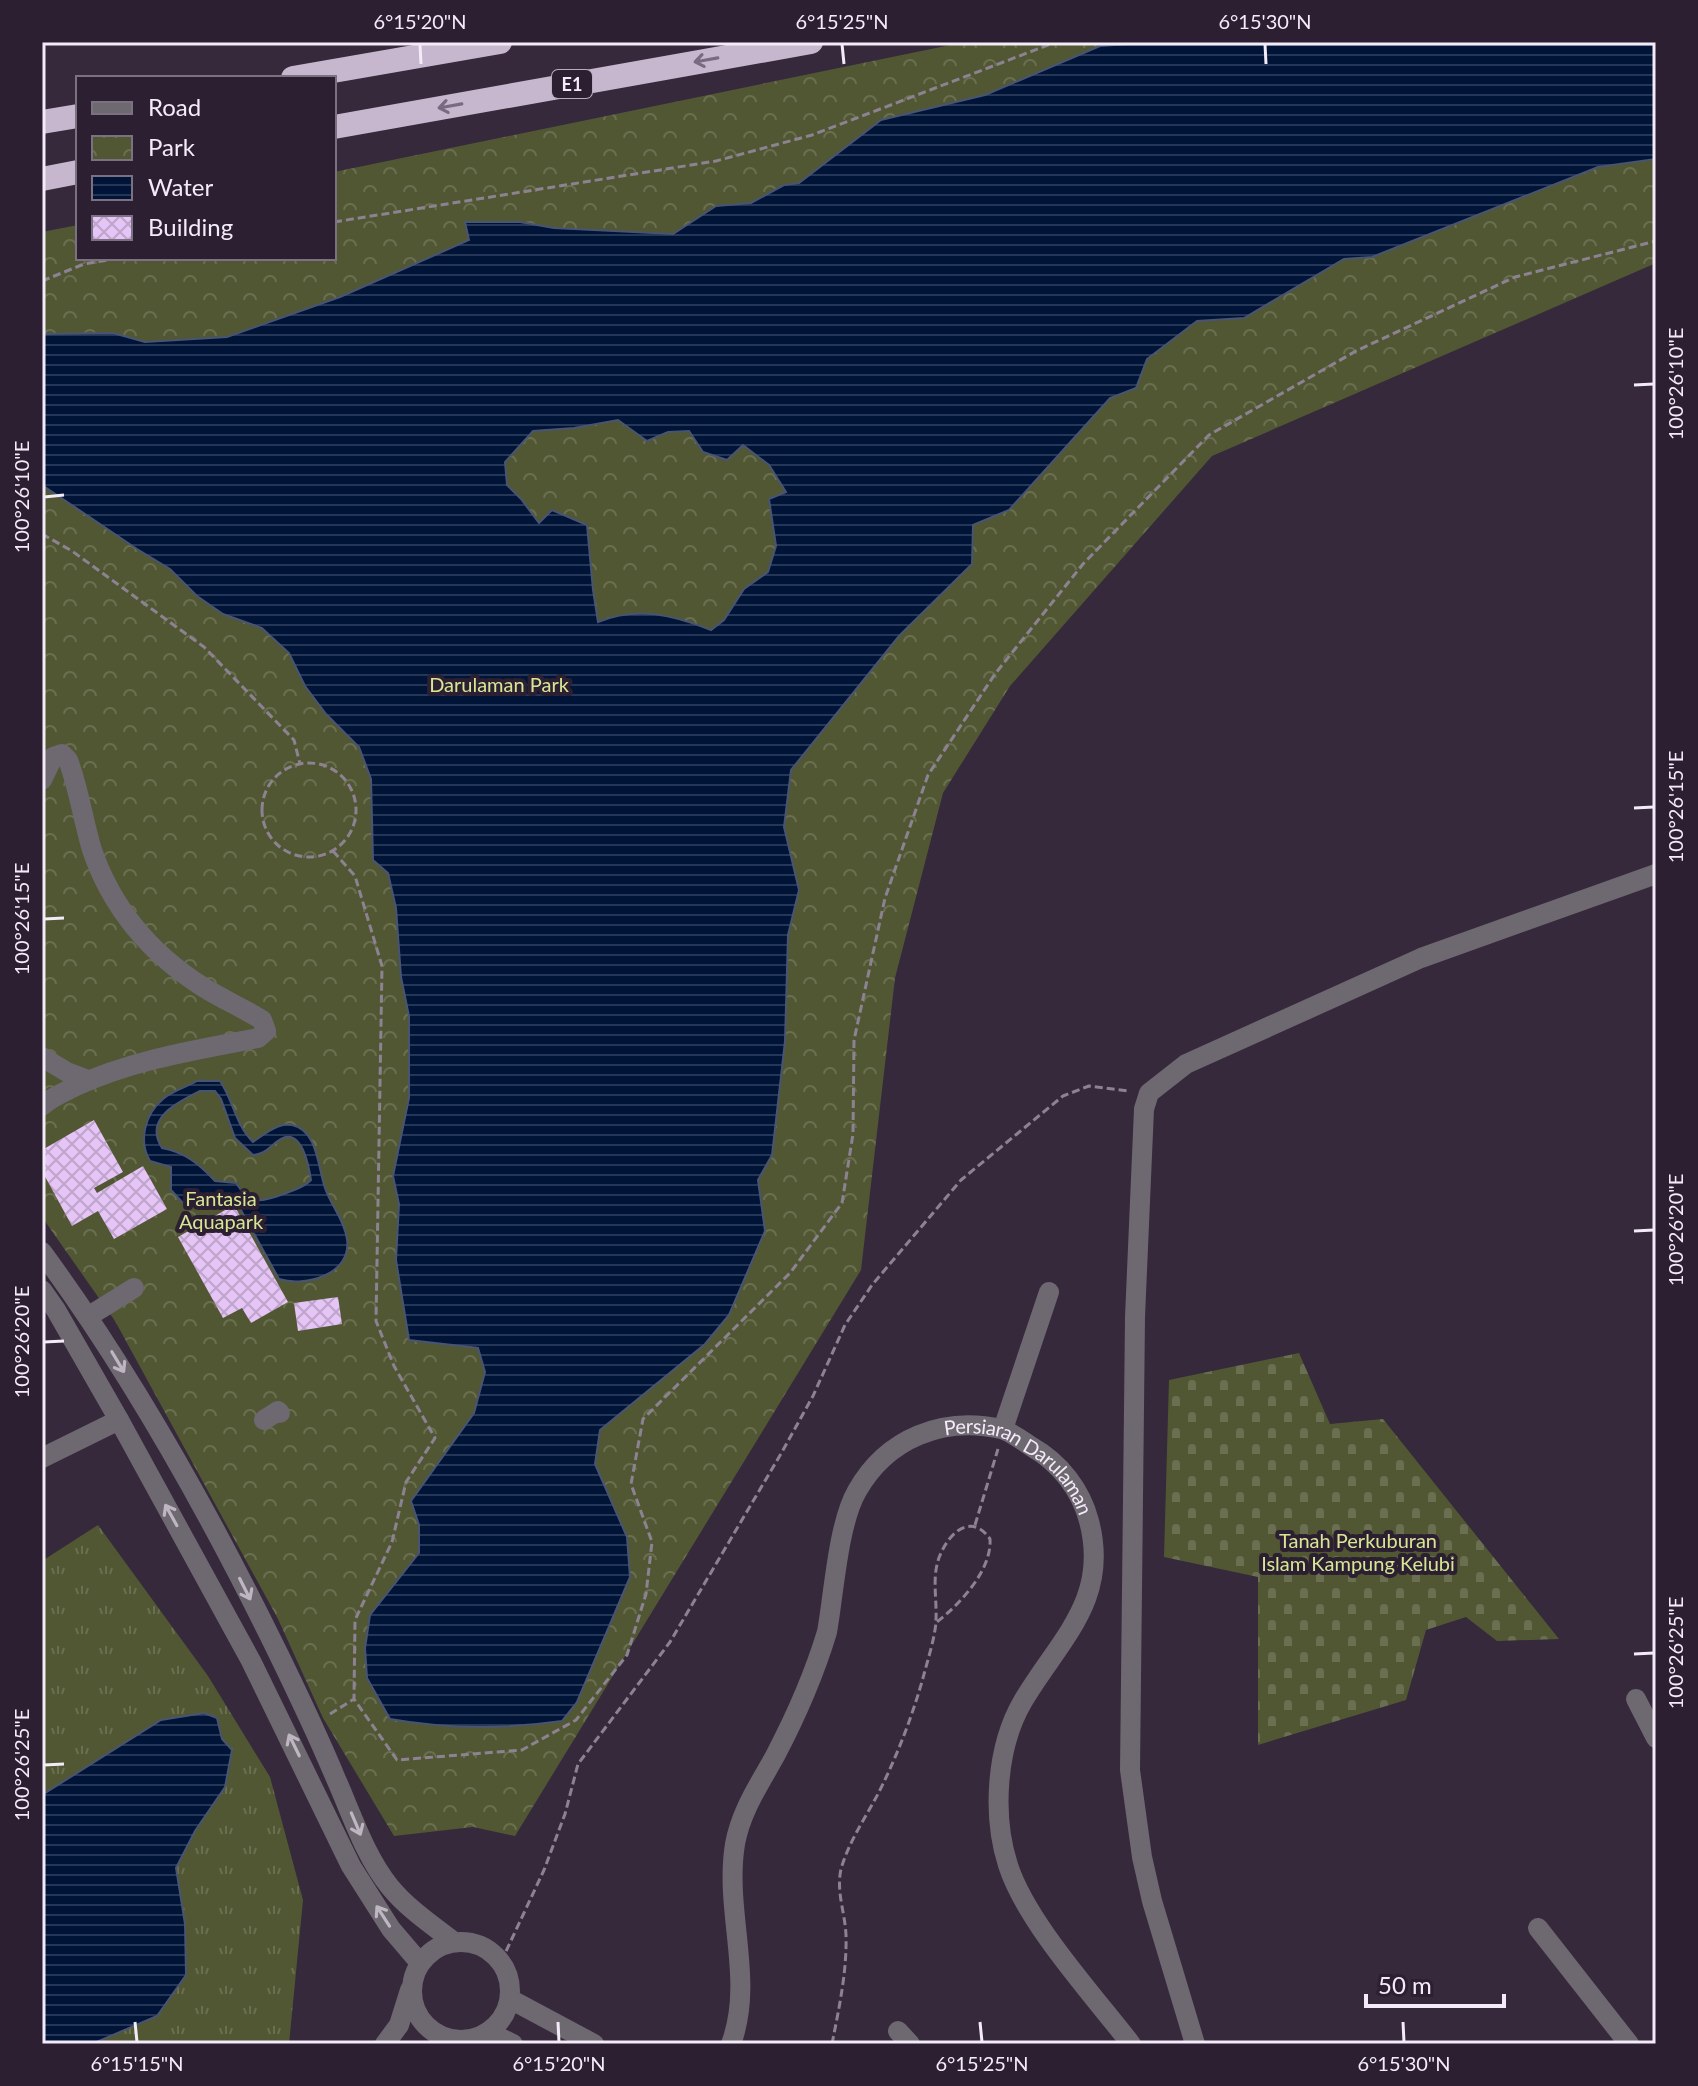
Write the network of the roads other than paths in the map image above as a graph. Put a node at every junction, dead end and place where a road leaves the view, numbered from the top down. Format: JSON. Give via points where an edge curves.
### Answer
{"nodes":[{"id":1,"x":500,"y":42,"type":"edge"},
{"id":2,"x":811,"y":42,"type":"edge"},
{"id":3,"x":304,"y":76,"type":"edge"},
{"id":4,"x":76,"y":116,"type":"edge"},
{"id":5,"x":42,"y":122,"type":"edge"},
{"id":6,"x":336,"y":127,"type":"edge"},
{"id":7,"x":76,"y":172,"type":"edge"},
{"id":8,"x":42,"y":179,"type":"edge"},
{"id":9,"x":42,"y":780,"type":"edge"},
{"id":10,"x":1656,"y":874,"type":"edge"},
{"id":11,"x":42,"y":1057,"type":"edge"},
{"id":12,"x":88,"y":1080,"type":"junction"},
{"id":13,"x":42,"y":1106,"type":"edge"},
{"id":14,"x":42,"y":1252,"type":"edge"},
{"id":15,"x":134,"y":1288,"type":"dead end"},
{"id":16,"x":42,"y":1290,"type":"edge"},
{"id":17,"x":1049,"y":1292,"type":"dead end"},
{"id":18,"x":89,"y":1316,"type":"junction"},
{"id":19,"x":119,"y":1420,"type":"junction"},
{"id":20,"x":1003,"y":1429,"type":"junction"},
{"id":21,"x":42,"y":1458,"type":"edge"},
{"id":22,"x":1636,"y":1699,"type":"dead end"},
{"id":23,"x":1656,"y":1738,"type":"edge"},
{"id":24,"x":1538,"y":1928,"type":"dead end"},
{"id":25,"x":454,"y":1942,"type":"junction"},
{"id":26,"x":420,"y":1963,"type":"junction"},
{"id":27,"x":412,"y":1985,"type":"junction"},
{"id":28,"x":510,"y":1999,"type":"junction"},
{"id":29,"x":488,"y":2032,"type":"junction"},
{"id":30,"x":435,"y":2040,"type":"edge"},
{"id":31,"x":591,"y":2043,"type":"edge"},
{"id":32,"x":385,"y":2044,"type":"edge"},
{"id":33,"x":513,"y":2044,"type":"edge"},
{"id":34,"x":731,"y":2044,"type":"edge"},
{"id":35,"x":1131,"y":2044,"type":"edge"},
{"id":36,"x":1195,"y":2044,"type":"edge"},
{"id":37,"x":1629,"y":2044,"type":"edge"}],
"edges":[{"from":1,"to":3,"type":"highway"},
{"from":2,"to":6,"type":"highway","number":"E1","one_way":true},
{"from":4,"to":5,"type":"highway"},
{"from":7,"to":8,"type":"highway"},
{"from":9,"to":12,"type":"street","via":[[53,757],[62,754],[97,862],[134,928],[184,973],[262,1020],[266,1031],[258,1038],[170,1054]]},
{"from":10,"to":36,"type":"street","via":[[1421,958],[1186,1064],[1149,1093],[1143,1120],[1135,1317],[1130,1770],[1152,1901]]},
{"from":11,"to":12,"type":"street"},
{"from":12,"to":13,"type":"street"},
{"from":14,"to":18,"type":"street"},
{"from":15,"to":18,"type":"street"},
{"from":16,"to":19,"type":"street"},
{"from":17,"to":20,"type":"street"},
{"from":18,"to":25,"type":"street","one_way":true,"via":[[193,1489],[277,1652],[368,1853],[390,1887]]},
{"from":19,"to":21,"type":"street"},
{"from":26,"to":19,"type":"street","one_way":true,"via":[[351,1866],[251,1661]]},
{"from":20,"to":34,"type":"street","name":"Persiaran Darulaman","via":[[956,1424],[915,1436],[880,1460],[857,1490],[845,1521],[822,1648],[739,1827],[732,1883],[741,1985]]},
{"from":20,"to":35,"type":"street","name":"Persiaran Darulaman","via":[[1038,1450],[1072,1482],[1090,1523],[1094,1567],[1081,1614],[1024,1700],[1009,1736],[1000,1796],[1005,1854],[1026,1903]]},
{"from":22,"to":23,"type":"street"},
{"from":24,"to":37,"type":"street"},
{"from":25,"to":26,"type":"street","via":[[435,1949]]},
{"from":25,"to":28,"type":"street","via":[[480,1945],[501,1962]]},
{"from":26,"to":27,"type":"street"},
{"from":27,"to":30,"type":"street","via":[[415,2008]]},
{"from":27,"to":32,"type":"street","via":[[399,2025]]},
{"from":28,"to":29,"type":"street"},
{"from":28,"to":31,"type":"street"},
{"from":29,"to":30,"type":"street","via":[[465,2040]]},
{"from":29,"to":33,"type":"street"}]}
